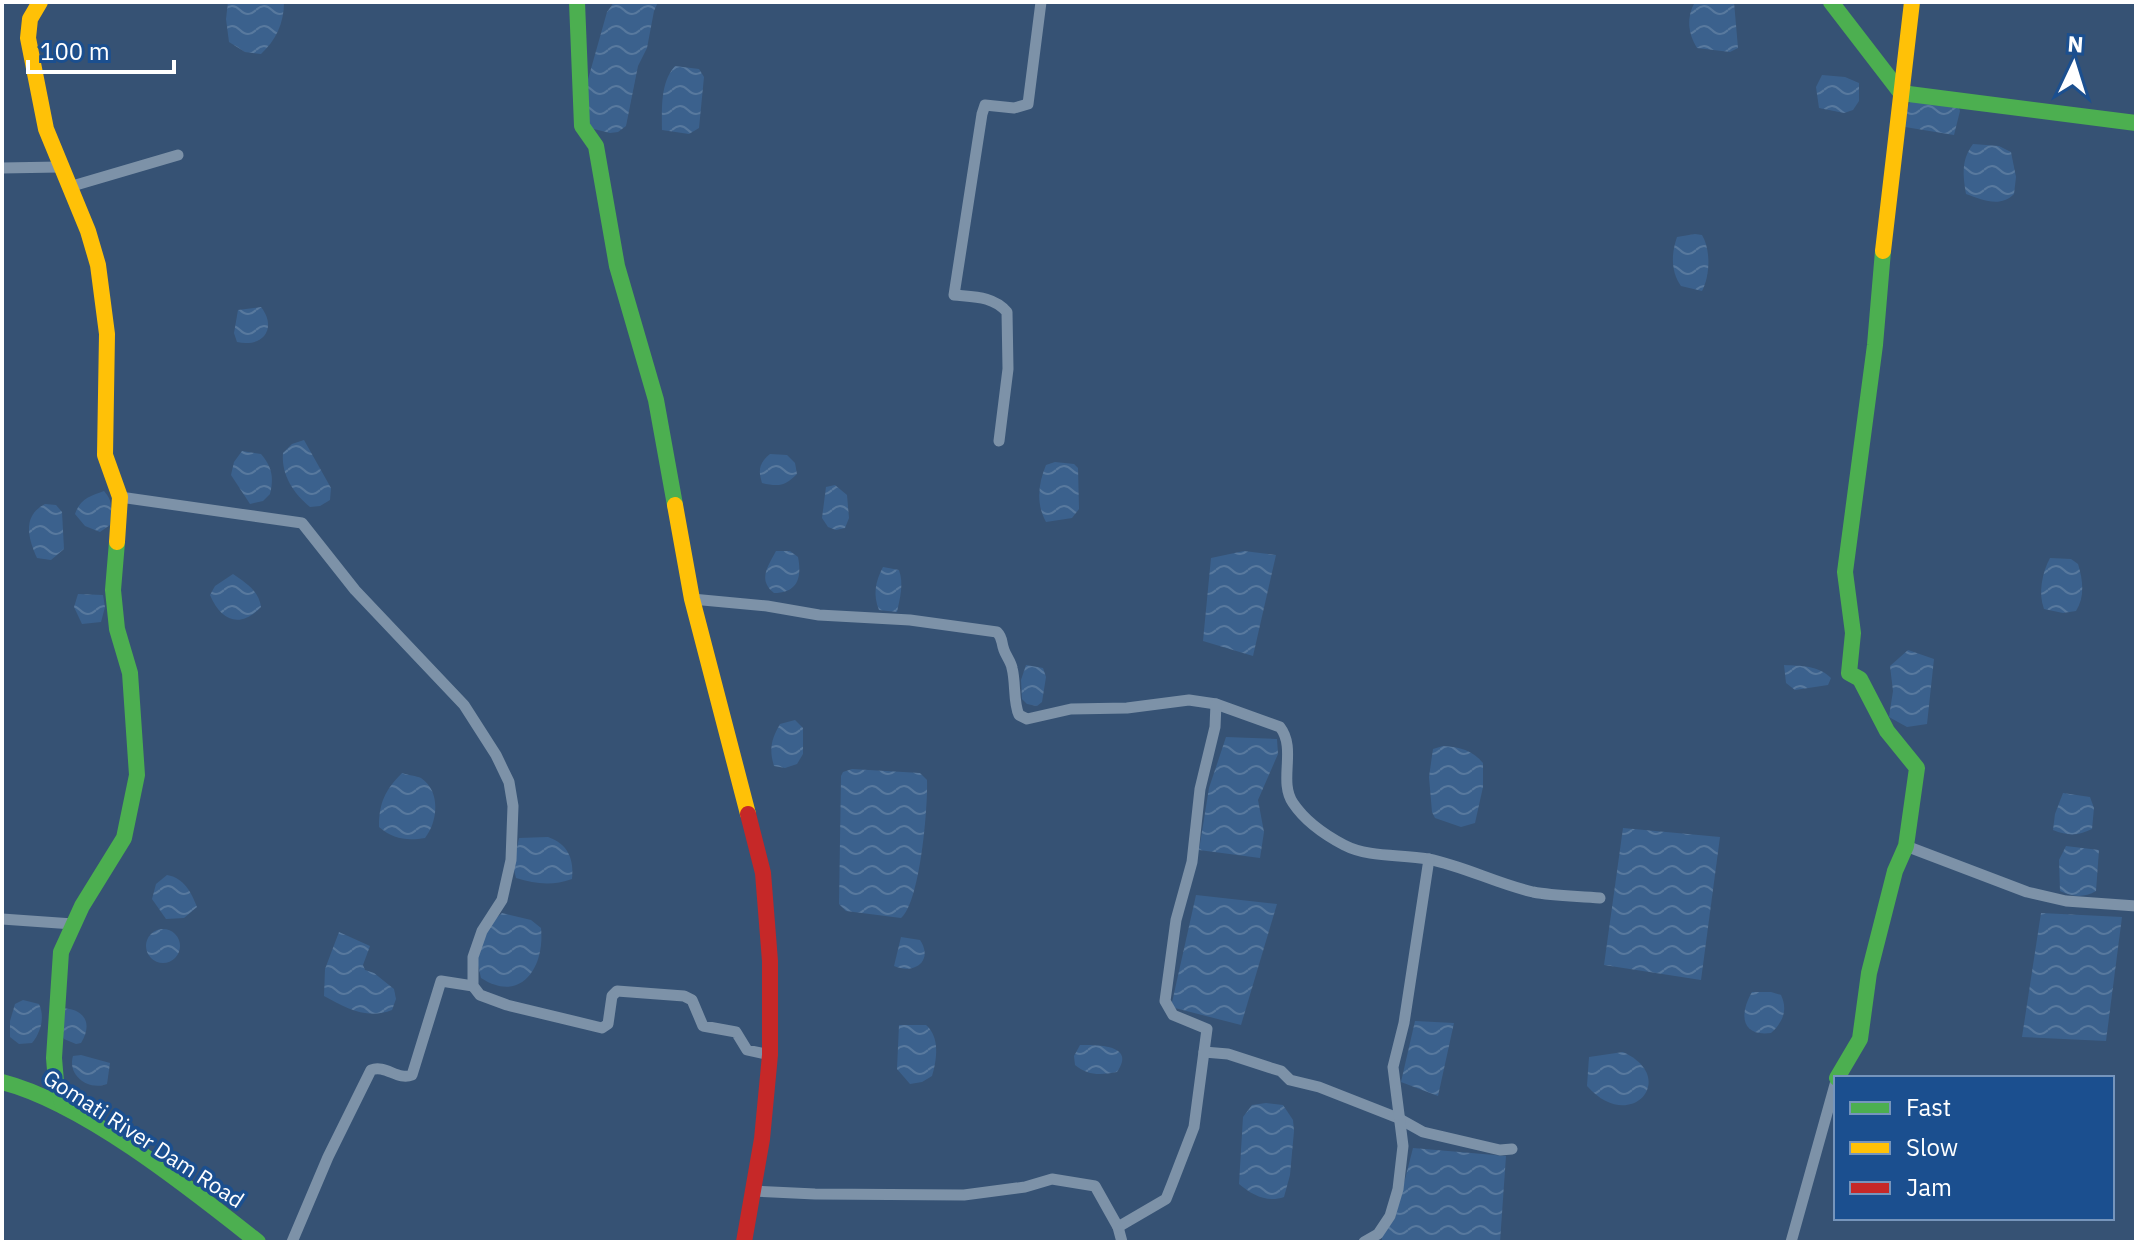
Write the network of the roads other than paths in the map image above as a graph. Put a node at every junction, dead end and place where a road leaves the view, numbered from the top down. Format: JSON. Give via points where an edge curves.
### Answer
{"nodes":[{"id":1,"x":40,"y":2,"type":"edge"},
{"id":2,"x":577,"y":2,"type":"edge"},
{"id":3,"x":1041,"y":2,"type":"edge"},
{"id":4,"x":1831,"y":2,"type":"edge"},
{"id":5,"x":1912,"y":2,"type":"edge"},
{"id":6,"x":1901,"y":93,"type":"junction"},
{"id":7,"x":2136,"y":123,"type":"edge"},
{"id":8,"x":178,"y":155,"type":"dead end"},
{"id":9,"x":59,"y":167,"type":"junction"},
{"id":10,"x":2,"y":168,"type":"edge"},
{"id":11,"x":69,"y":187,"type":"junction"},
{"id":12,"x":999,"y":441,"type":"dead end"},
{"id":13,"x":120,"y":497,"type":"junction"},
{"id":14,"x":692,"y":599,"type":"junction"},
{"id":15,"x":1216,"y":704,"type":"junction"},
{"id":16,"x":1906,"y":846,"type":"junction"},
{"id":17,"x":1429,"y":859,"type":"junction"},
{"id":18,"x":1600,"y":898,"type":"dead end"},
{"id":19,"x":2136,"y":906,"type":"edge"},
{"id":20,"x":2,"y":919,"type":"edge"},
{"id":21,"x":73,"y":924,"type":"junction"},
{"id":22,"x":473,"y":986,"type":"junction"},
{"id":23,"x":1204,"y":1052,"type":"junction"},
{"id":24,"x":770,"y":1055,"type":"junction"},
{"id":25,"x":1838,"y":1076,"type":"edge"},
{"id":26,"x":2,"y":1082,"type":"edge"},
{"id":27,"x":1834,"y":1087,"type":"edge"},
{"id":28,"x":63,"y":1106,"type":"junction"},
{"id":29,"x":1398,"y":1118,"type":"junction"},
{"id":30,"x":1512,"y":1149,"type":"dead end"},
{"id":31,"x":752,"y":1191,"type":"junction"},
{"id":32,"x":1118,"y":1227,"type":"junction"},
{"id":33,"x":258,"y":1242,"type":"edge"},
{"id":34,"x":292,"y":1242,"type":"edge"},
{"id":35,"x":744,"y":1242,"type":"edge"},
{"id":36,"x":1122,"y":1242,"type":"edge"},
{"id":37,"x":1364,"y":1242,"type":"edge"},
{"id":38,"x":1791,"y":1242,"type":"edge"}],
"edges":[{"from":1,"to":9,"type":"street","via":[[30,19],[28,38]]},
{"from":2,"to":14,"type":"street","via":[[582,126],[596,146],[617,266],[656,400]]},
{"from":3,"to":12,"type":"street","via":[[1028,104],[985,105],[982,114],[954,295],[999,302],[1007,312],[1008,369]]},
{"from":4,"to":6,"type":"street"},
{"from":5,"to":6,"type":"street"},
{"from":6,"to":7,"type":"street"},
{"from":6,"to":16,"type":"street","via":[[1845,572],[1853,633],[1849,673],[1860,679],[1887,731],[1917,768]]},
{"from":8,"to":11,"type":"street"},
{"from":9,"to":10,"type":"street"},
{"from":9,"to":11,"type":"street"},
{"from":11,"to":13,"type":"street","via":[[98,265],[107,334],[105,455]]},
{"from":13,"to":21,"type":"street","via":[[113,590],[130,673],[137,775],[124,838]]},
{"from":13,"to":22,"type":"street","via":[[302,523],[355,590],[464,705],[496,755],[513,806],[511,860],[502,900],[473,957]]},
{"from":14,"to":15,"type":"street","via":[[1000,633],[1012,665],[1016,709],[1027,719],[1071,709],[1189,700]]},
{"from":14,"to":24,"type":"street","via":[[763,873]]},
{"from":15,"to":17,"type":"street","via":[[1280,727],[1291,800],[1310,823],[1346,846],[1369,853]]},
{"from":15,"to":23,"type":"street","via":[[1165,1001],[1173,1015],[1207,1029]]},
{"from":16,"to":19,"type":"street","via":[[2027,892]]},
{"from":16,"to":25,"type":"street","via":[[1869,973],[1860,1039]]},
{"from":17,"to":18,"type":"street","via":[[1532,892]]},
{"from":17,"to":29,"type":"street","via":[[1393,1067]]},
{"from":20,"to":21,"type":"street"},
{"from":21,"to":28,"type":"street","via":[[61,952],[54,1058]]},
{"from":22,"to":24,"type":"street","via":[[480,995],[507,1005],[602,1028],[608,1024],[617,991],[689,997],[703,1026],[736,1032],[747,1050]]},
{"from":22,"to":34,"type":"street","via":[[441,981],[412,1075],[371,1070]]},
{"from":23,"to":29,"type":"street","via":[[1281,1071],[1290,1080]]},
{"from":23,"to":32,"type":"street","via":[[1194,1127],[1166,1199]]},
{"from":24,"to":31,"type":"street"},
{"from":26,"to":28,"type":"street","name":"Gomati River Dam Road","via":[[23,1085]]},
{"from":27,"to":38,"type":"street"},
{"from":28,"to":33,"type":"street","name":"Gomati River Dam Road"},
{"from":29,"to":30,"type":"street","via":[[1445,1138]]},
{"from":29,"to":37,"type":"street","via":[[1403,1146],[1398,1189],[1390,1216],[1378,1234]]},
{"from":31,"to":32,"type":"street","via":[[964,1195],[1052,1179],[1095,1186]]},
{"from":31,"to":35,"type":"street"},
{"from":32,"to":36,"type":"street"}]}
